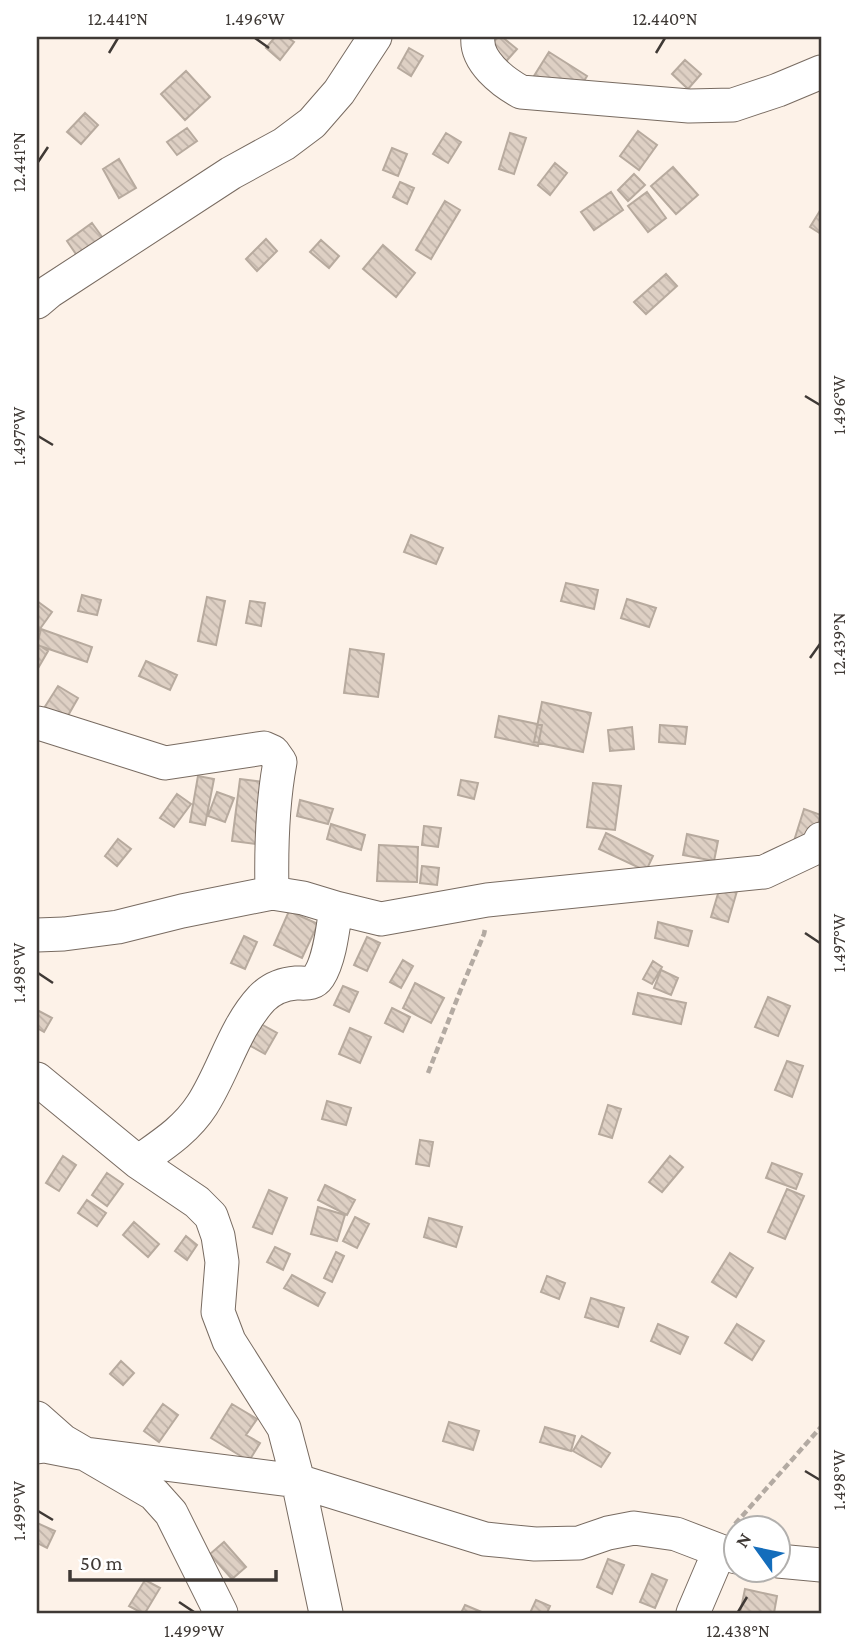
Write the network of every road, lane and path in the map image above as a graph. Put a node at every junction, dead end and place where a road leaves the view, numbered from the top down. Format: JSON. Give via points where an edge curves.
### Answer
{"nodes":[{"id":1,"x":375,"y":37,"type":"edge"},
{"id":2,"x":478,"y":37,"type":"edge"},
{"id":3,"x":821,"y":72,"type":"edge"},
{"id":4,"x":37,"y":302,"type":"edge"},
{"id":5,"x":37,"y":723,"type":"edge"},
{"id":6,"x":820,"y":845,"type":"edge"},
{"id":7,"x":272,"y":893,"type":"junction"},
{"id":8,"x":487,"y":901,"type":"junction"},
{"id":9,"x":336,"y":908,"type":"junction"},
{"id":10,"x":37,"y":935,"type":"edge"},
{"id":11,"x":428,"y":1073,"type":"dead end"},
{"id":12,"x":37,"y":1079,"type":"edge"},
{"id":13,"x":138,"y":1162,"type":"junction"},
{"id":14,"x":37,"y":1418,"type":"edge"},
{"id":15,"x":821,"y":1427,"type":"edge"},
{"id":16,"x":37,"y":1447,"type":"edge"},
{"id":17,"x":86,"y":1454,"type":"junction"},
{"id":18,"x":298,"y":1481,"type":"junction"},
{"id":19,"x":743,"y":1514,"type":"edge"},
{"id":20,"x":722,"y":1553,"type":"edge"},
{"id":21,"x":792,"y":1562,"type":"edge"},
{"id":22,"x":722,"y":1564,"type":"edge"},
{"id":23,"x":821,"y":1565,"type":"edge"},
{"id":24,"x":221,"y":1613,"type":"edge"},
{"id":25,"x":326,"y":1613,"type":"edge"},
{"id":26,"x":693,"y":1613,"type":"edge"}],
"edges":[{"from":1,"to":4,"type":"street","via":[[339,92],[284,144],[231,173]]},
{"from":2,"to":3,"type":"street","via":[[487,64],[521,92],[689,106],[733,105]]},
{"from":5,"to":7,"type":"street","via":[[165,763],[264,748],[273,752],[280,762]]},
{"from":6,"to":8,"type":"street","via":[[764,872]]},
{"from":7,"to":9,"type":"street"},
{"from":7,"to":10,"type":"street","via":[[118,927]]},
{"from":8,"to":9,"type":"street","via":[[381,919]]},
{"from":8,"to":11,"type":"path","via":[[484,934]]},
{"from":9,"to":13,"type":"street","via":[[318,978],[308,984],[274,988],[262,998],[203,1105],[186,1126]]},
{"from":12,"to":13,"type":"street"},
{"from":13,"to":18,"type":"street","via":[[211,1216],[222,1262],[218,1312],[229,1341],[284,1428]]},
{"from":14,"to":17,"type":"street"},
{"from":15,"to":19,"type":"path"},
{"from":16,"to":17,"type":"street"},
{"from":17,"to":18,"type":"street"},
{"from":17,"to":24,"type":"street","via":[[155,1494],[171,1513]]},
{"from":18,"to":20,"type":"street","via":[[485,1539],[579,1543],[634,1528],[676,1534]]},
{"from":18,"to":25,"type":"street"},
{"from":21,"to":23,"type":"street"},
{"from":22,"to":26,"type":"street"}]}
